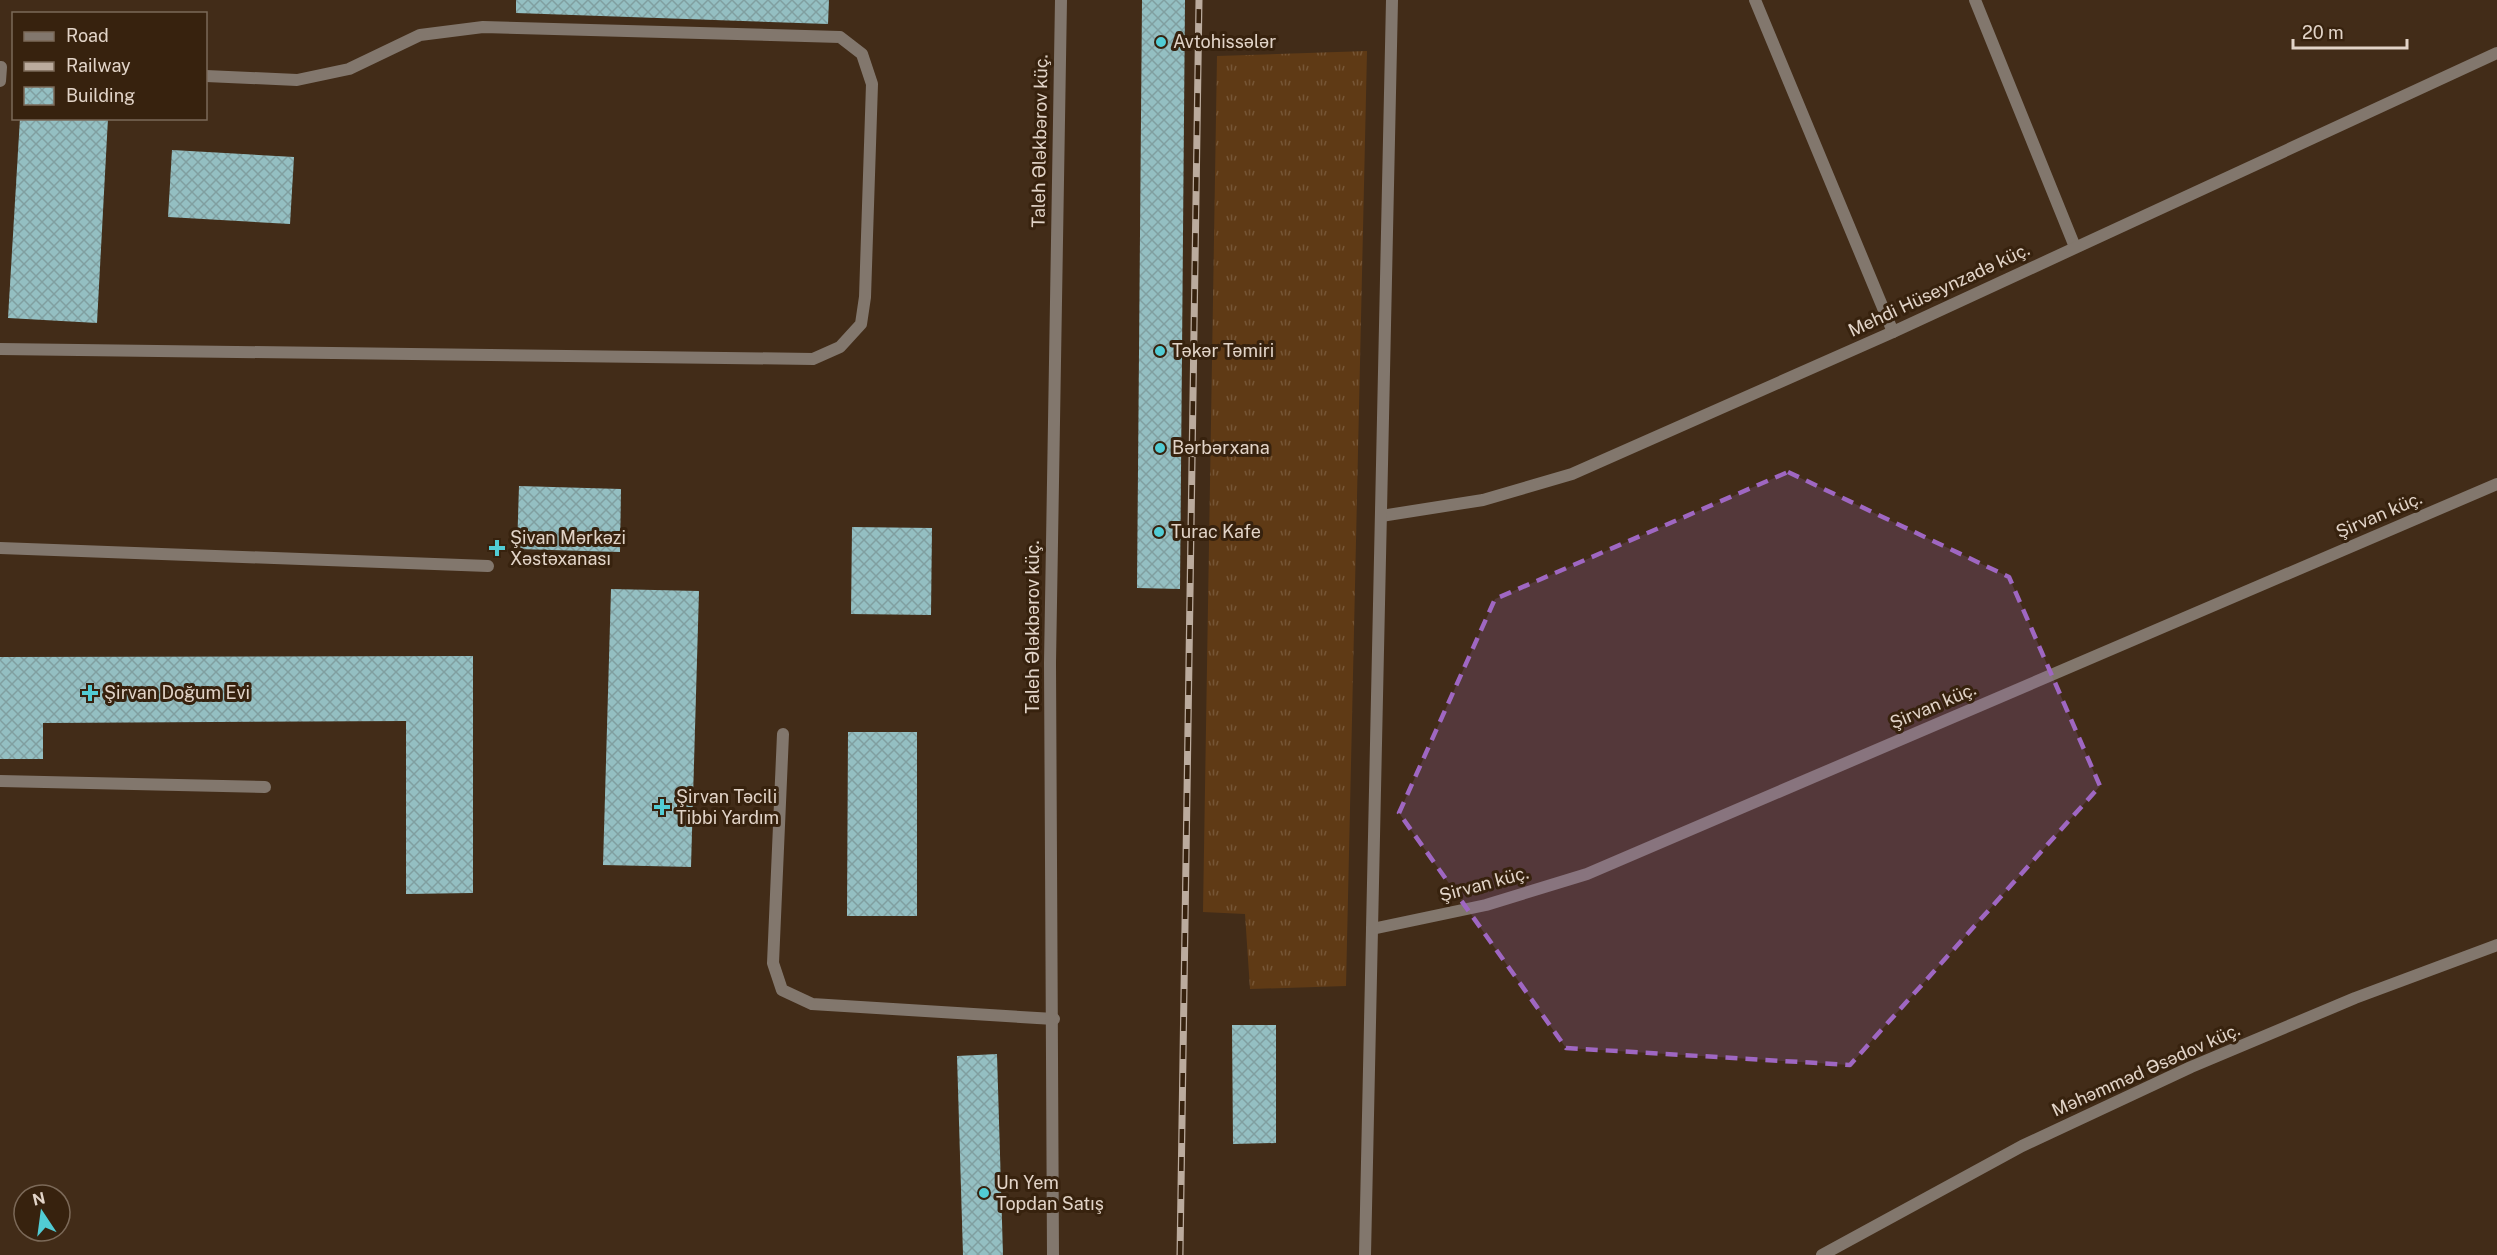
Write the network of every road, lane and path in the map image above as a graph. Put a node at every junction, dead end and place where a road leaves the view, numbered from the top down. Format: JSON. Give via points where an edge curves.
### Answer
{"nodes":[{"id":1,"x":1060,"y":0,"type":"edge"},
{"id":2,"x":1392,"y":0,"type":"edge"},
{"id":3,"x":1755,"y":0,"type":"edge"},
{"id":4,"x":1975,"y":0,"type":"edge"},
{"id":5,"x":2497,"y":53,"type":"edge"},
{"id":6,"x":5,"y":67,"type":"edge"},
{"id":7,"x":207,"y":76,"type":"edge"},
{"id":8,"x":0,"y":81,"type":"edge"},
{"id":9,"x":2075,"y":247,"type":"junction"},
{"id":10,"x":1893,"y":332,"type":"junction"},
{"id":11,"x":0,"y":349,"type":"edge"},
{"id":12,"x":2497,"y":484,"type":"edge"},
{"id":13,"x":1381,"y":516,"type":"junction"},
{"id":14,"x":0,"y":548,"type":"edge"},
{"id":15,"x":488,"y":566,"type":"dead end"},
{"id":16,"x":783,"y":734,"type":"dead end"},
{"id":17,"x":0,"y":781,"type":"edge"},
{"id":18,"x":265,"y":787,"type":"dead end"},
{"id":19,"x":1372,"y":929,"type":"junction"},
{"id":20,"x":2497,"y":945,"type":"edge"},
{"id":21,"x":1054,"y":1019,"type":"junction"},
{"id":22,"x":1053,"y":1255,"type":"edge"},
{"id":23,"x":1365,"y":1255,"type":"edge"},
{"id":24,"x":1822,"y":1255,"type":"edge"}],
"edges":[{"from":1,"to":21,"type":"street","name":"Taleh Ələkbərov küç.","via":[[1050,663]]},
{"from":2,"to":13,"type":"street"},
{"from":3,"to":10,"type":"street"},
{"from":4,"to":9,"type":"street"},
{"from":5,"to":9,"type":"street","name":"Mehdi Hüseynzadə küç."},
{"from":6,"to":8,"type":"street"},
{"from":7,"to":11,"type":"street","via":[[297,80],[349,69],[420,35],[483,27],[840,37],[862,54],[872,84],[861,324],[840,347],[813,359]]},
{"from":9,"to":10,"type":"street","name":"Mehdi Hüseynzadə küç."},
{"from":10,"to":13,"type":"street","name":"Mehdi Hüseynzadə küç.","via":[[1572,474],[1483,500]]},
{"from":12,"to":19,"type":"street","name":"Şirvan küç.","via":[[1587,874],[1486,905]]},
{"from":13,"to":19,"type":"street"},
{"from":14,"to":15,"type":"street"},
{"from":16,"to":21,"type":"street","via":[[772,963],[782,990],[812,1004]]},
{"from":17,"to":18,"type":"street"},
{"from":19,"to":23,"type":"street"},
{"from":20,"to":24,"type":"street","name":"Məhəmməd Əsədov küç.","via":[[2355,998],[2180,1072],[2022,1146]]},
{"from":21,"to":22,"type":"street","name":"Taleh Ələkbərov küç."}]}
